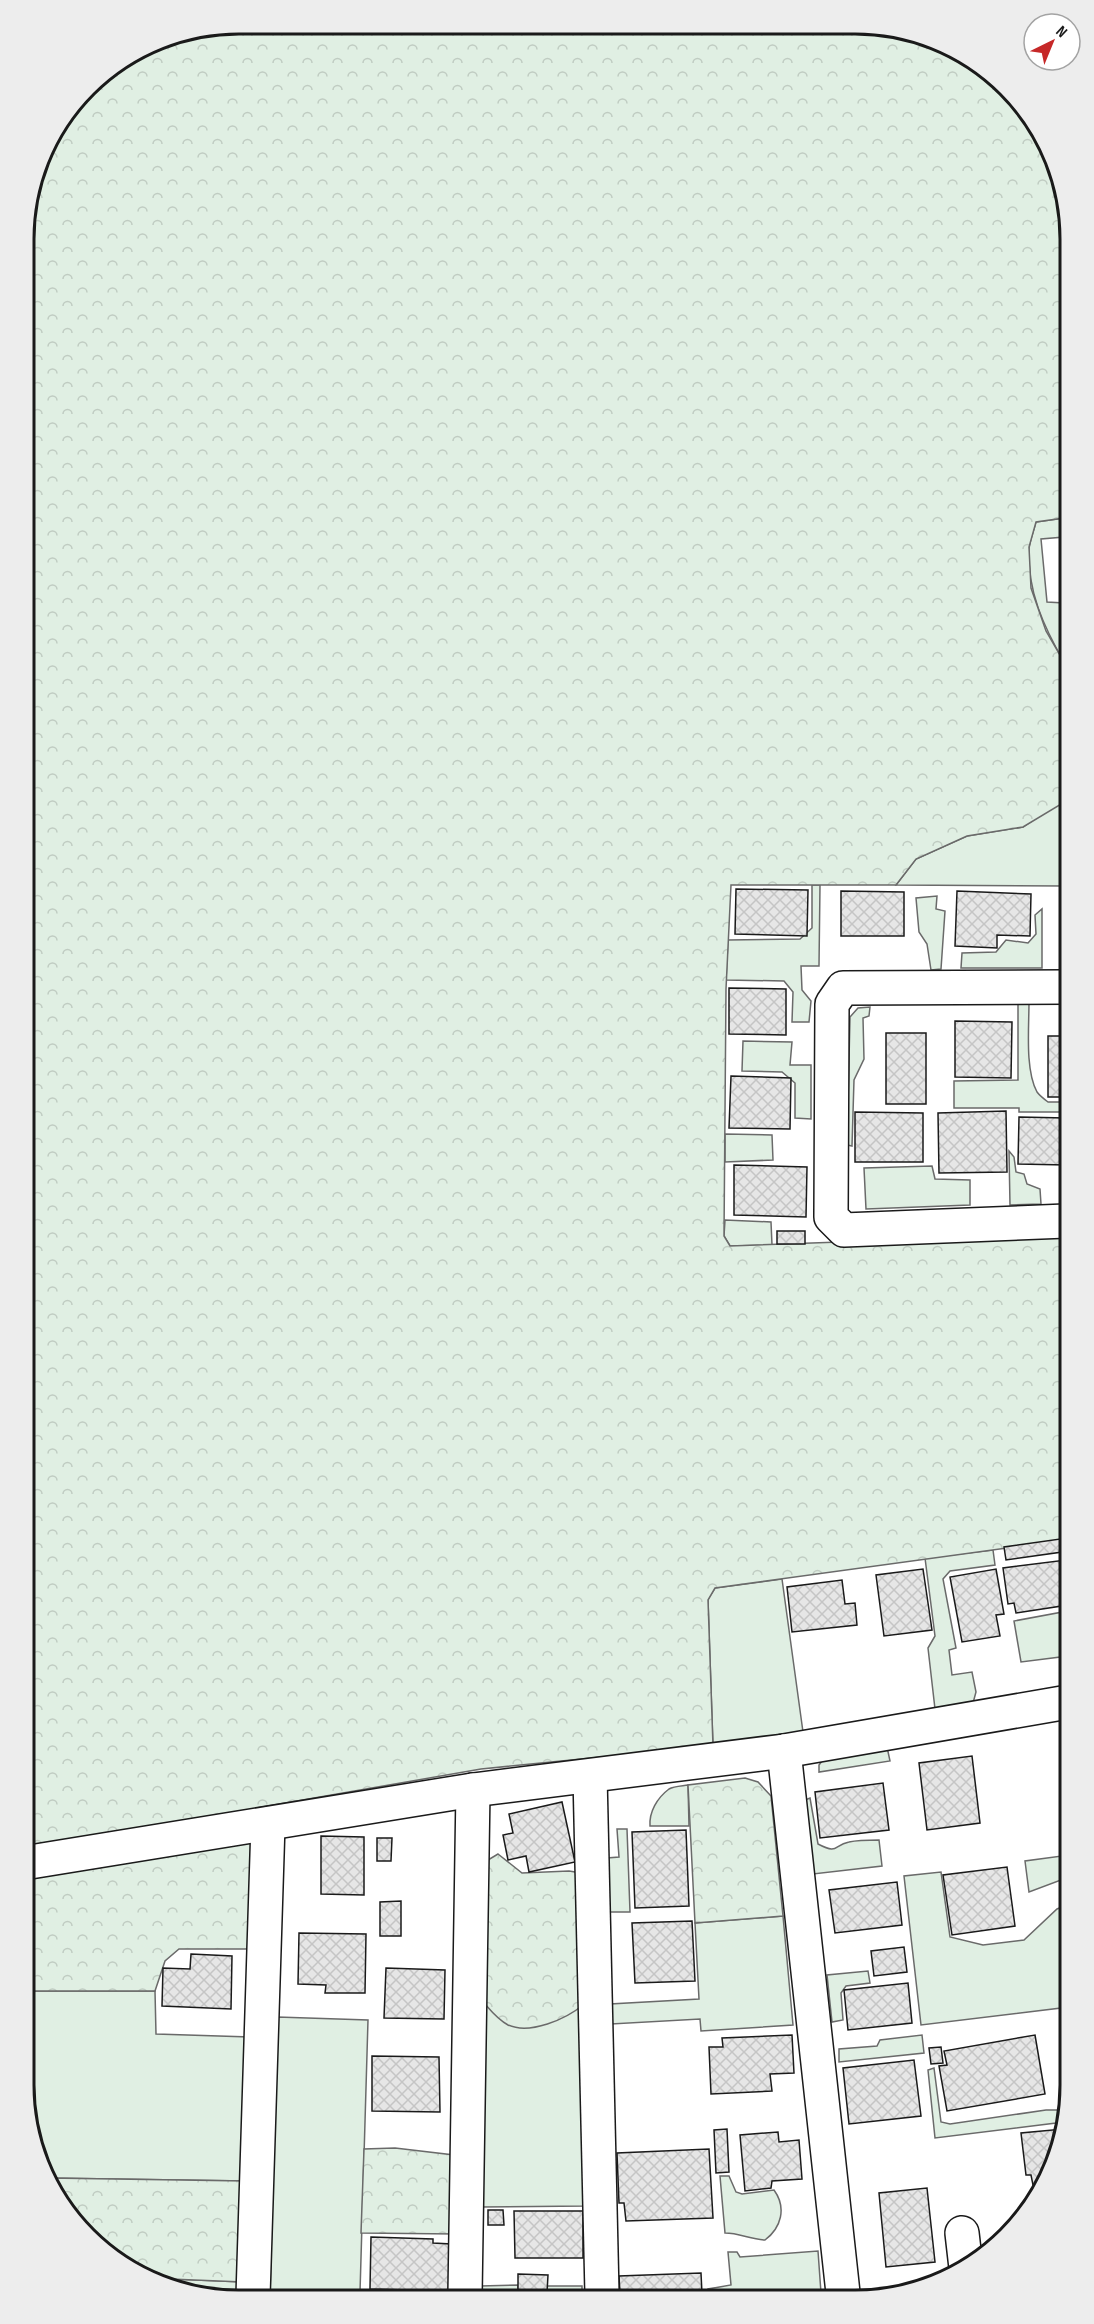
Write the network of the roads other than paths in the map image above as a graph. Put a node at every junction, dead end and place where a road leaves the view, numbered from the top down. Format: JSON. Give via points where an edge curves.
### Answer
{"nodes":[{"id":1,"x":1060,"y":987,"type":"edge"},
{"id":2,"x":1059,"y":1221,"type":"edge"},
{"id":3,"x":1059,"y":1704,"type":"edge"},
{"id":4,"x":784,"y":1751,"type":"junction"},
{"id":5,"x":590,"y":1776,"type":"junction"},
{"id":6,"x":473,"y":1790,"type":"junction"},
{"id":7,"x":268,"y":1824,"type":"junction"},
{"id":8,"x":34,"y":1861,"type":"edge"},
{"id":9,"x":962,"y":2233,"type":"dead end"},
{"id":10,"x":965,"y":2257,"type":"edge"},
{"id":11,"x":253,"y":2290,"type":"edge"},
{"id":12,"x":465,"y":2290,"type":"edge"},
{"id":13,"x":602,"y":2290,"type":"edge"},
{"id":14,"x":843,"y":2290,"type":"edge"}],
"edges":[{"from":1,"to":2,"type":"street","via":[[843,988],[832,1004],[831,1217],[844,1230]]},
{"from":3,"to":4,"type":"street"},
{"from":4,"to":5,"type":"street"},
{"from":4,"to":14,"type":"street"},
{"from":5,"to":6,"type":"street"},
{"from":5,"to":13,"type":"street"},
{"from":6,"to":7,"type":"street"},
{"from":6,"to":12,"type":"street"},
{"from":7,"to":8,"type":"street"},
{"from":7,"to":11,"type":"street"},
{"from":9,"to":10,"type":"street"}]}
